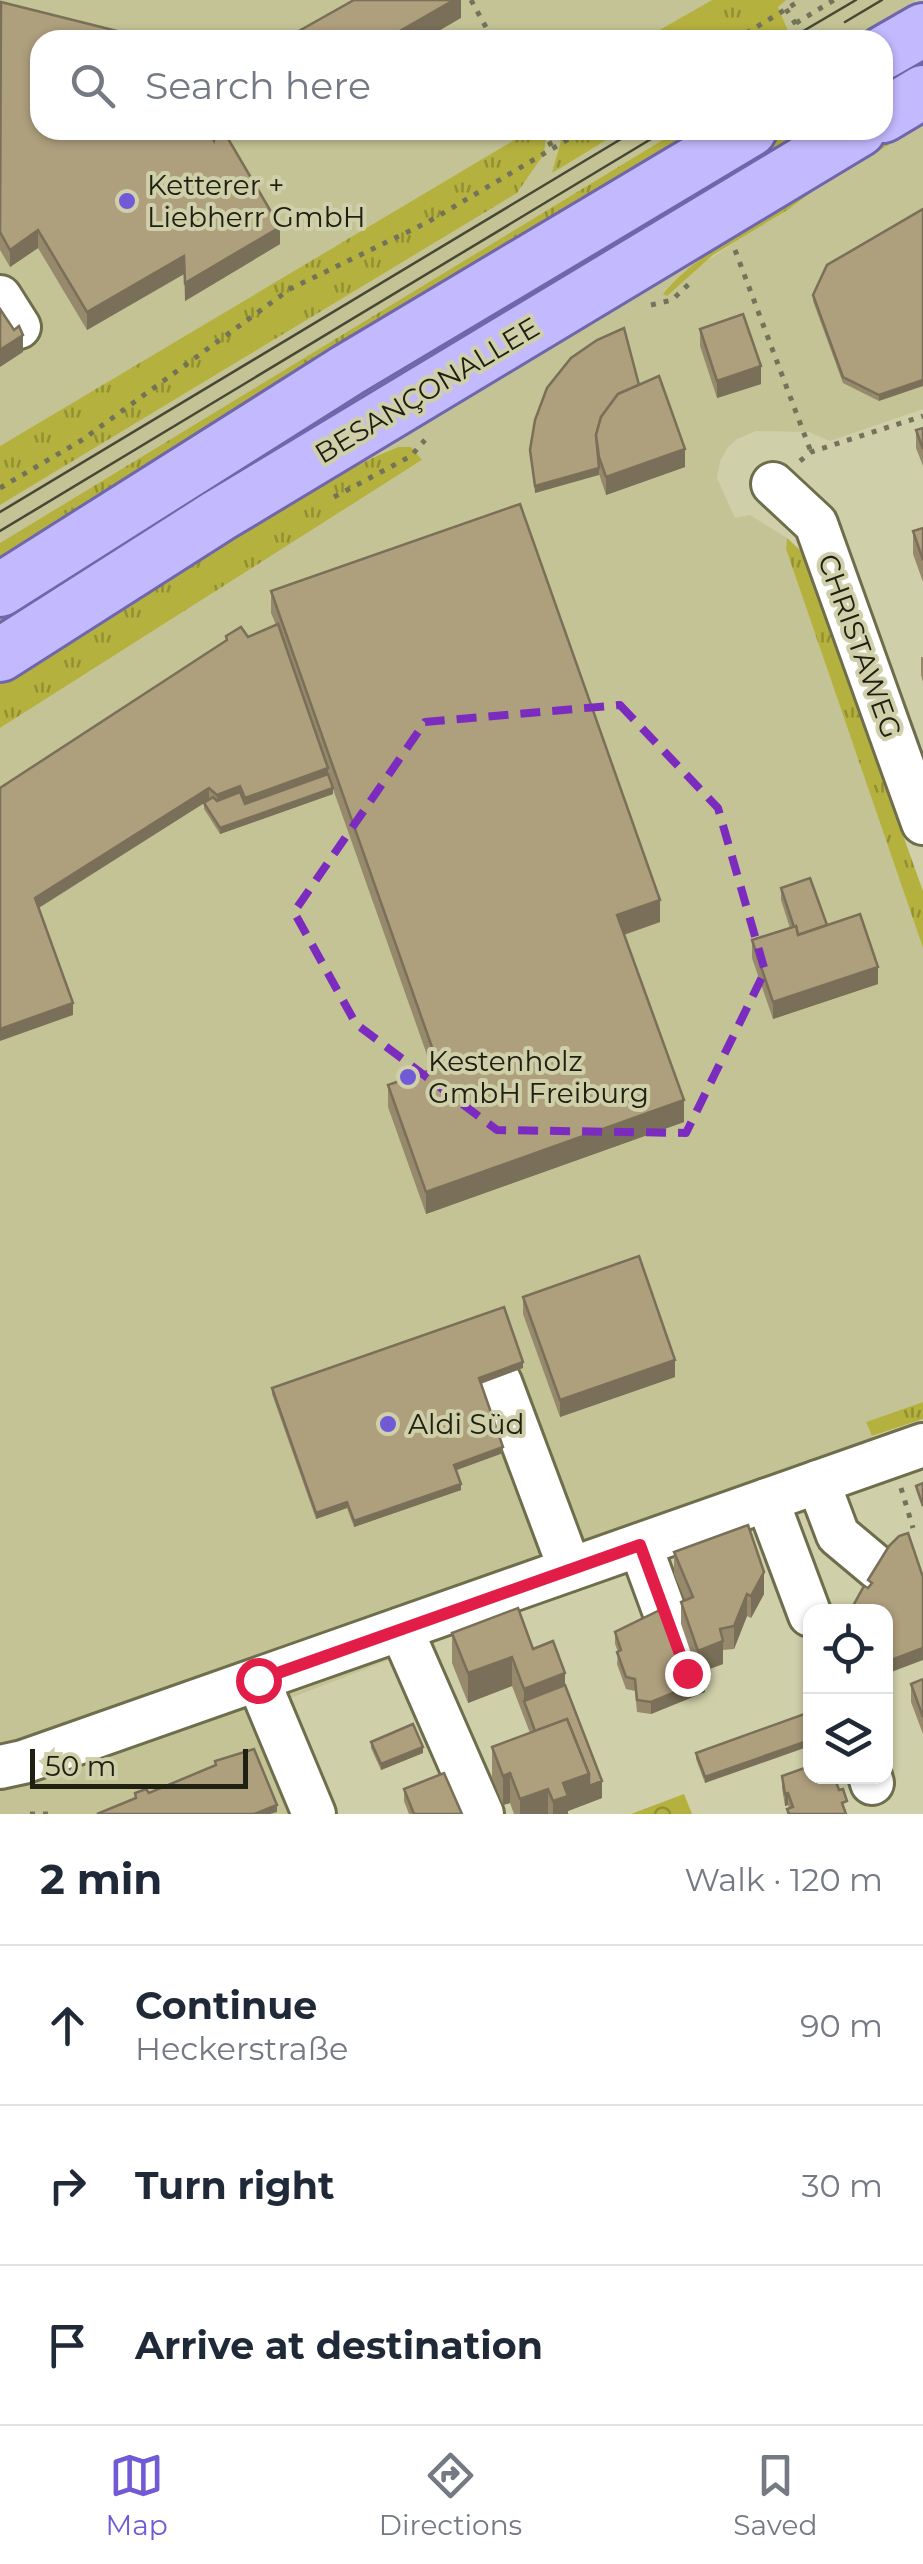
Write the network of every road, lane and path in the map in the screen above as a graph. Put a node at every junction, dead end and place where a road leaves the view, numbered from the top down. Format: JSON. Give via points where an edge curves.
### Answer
{"nodes":[{"id":1,"x":470,"y":0,"type":"edge"},
{"id":2,"x":801,"y":0,"type":"edge"},
{"id":3,"x":834,"y":0,"type":"edge"},
{"id":4,"x":786,"y":9,"type":"junction"},
{"id":5,"x":796,"y":22,"type":"junction"},
{"id":6,"x":487,"y":30,"type":"edge"},
{"id":7,"x":751,"y":30,"type":"edge"},
{"id":8,"x":800,"y":30,"type":"edge"},
{"id":9,"x":923,"y":30,"type":"edge"},
{"id":10,"x":893,"y":47,"type":"edge"},
{"id":11,"x":923,"y":92,"type":"edge"},
{"id":12,"x":893,"y":110,"type":"edge"},
{"id":13,"x":548,"y":140,"type":"edge"},
{"id":14,"x":568,"y":140,"type":"edge"},
{"id":15,"x":733,"y":140,"type":"edge"},
{"id":16,"x":842,"y":140,"type":"edge"},
{"id":17,"x":553,"y":149,"type":"junction"},
{"id":18,"x":735,"y":250,"type":"dead end"},
{"id":19,"x":923,"y":416,"type":"edge"},
{"id":20,"x":811,"y":452,"type":"junction"},
{"id":21,"x":773,"y":484,"type":"joint"},
{"id":22,"x":0,"y":488,"type":"edge"},
{"id":23,"x":0,"y":590,"type":"edge"},
{"id":24,"x":0,"y":655,"type":"edge"},
{"id":25,"x":923,"y":823,"type":"edge"},
{"id":26,"x":500,"y":1382,"type":"edge"},
{"id":27,"x":923,"y":1445,"type":"edge"},
{"id":28,"x":818,"y":1482,"type":"junction"},
{"id":29,"x":767,"y":1500,"type":"junction"},
{"id":30,"x":640,"y":1545,"type":"junction"},
{"id":31,"x":570,"y":1569,"type":"junction"},
{"id":32,"x":881,"y":1572,"type":"edge"},
{"id":33,"x":806,"y":1604,"type":"edge"},
{"id":34,"x":401,"y":1629,"type":"junction"},
{"id":35,"x":687,"y":1673,"type":"edge"},
{"id":36,"x":258,"y":1680,"type":"junction"},
{"id":37,"x":0,"y":1767,"type":"edge"},
{"id":38,"x":30,"y":1814,"type":"edge"},
{"id":39,"x":49,"y":1814,"type":"edge"},
{"id":40,"x":314,"y":1814,"type":"edge"},
{"id":41,"x":482,"y":1814,"type":"edge"}],
"edges":[{"from":1,"to":6,"type":"path"},
{"from":2,"to":4,"type":"path"},
{"from":3,"to":5,"type":"path"},
{"from":4,"to":5,"type":"path"},
{"from":4,"to":7,"type":"path"},
{"from":5,"to":8,"type":"path"},
{"from":9,"to":10,"type":"main road"},
{"from":11,"to":12,"type":"main road"},
{"from":13,"to":17,"type":"path"},
{"from":14,"to":17,"type":"path"},
{"from":15,"to":23,"type":"main road","name":"BESANÇONALLEE","via":[[348,370]]},
{"from":16,"to":24,"type":"main road","name":"BESANÇONALLEE"},
{"from":17,"to":22,"type":"path","via":[[428,222],[290,289],[82,440]]},
{"from":18,"to":20,"type":"path"},
{"from":19,"to":20,"type":"path"},
{"from":20,"to":21,"type":"path"},
{"from":21,"to":25,"type":"street","name":"CHRISTAWEG","via":[[816,524]]},
{"from":26,"to":31,"type":"street"},
{"from":27,"to":28,"type":"street"},
{"from":28,"to":29,"type":"street"},
{"from":28,"to":32,"type":"street","via":[[838,1535]]},
{"from":29,"to":30,"type":"street"},
{"from":29,"to":33,"type":"street"},
{"from":30,"to":31,"type":"street"},
{"from":30,"to":35,"type":"street"},
{"from":31,"to":34,"type":"street"},
{"from":34,"to":36,"type":"street"},
{"from":34,"to":41,"type":"street"},
{"from":36,"to":37,"type":"street"},
{"from":36,"to":40,"type":"street"},
{"from":38,"to":39,"type":"path"}]}
